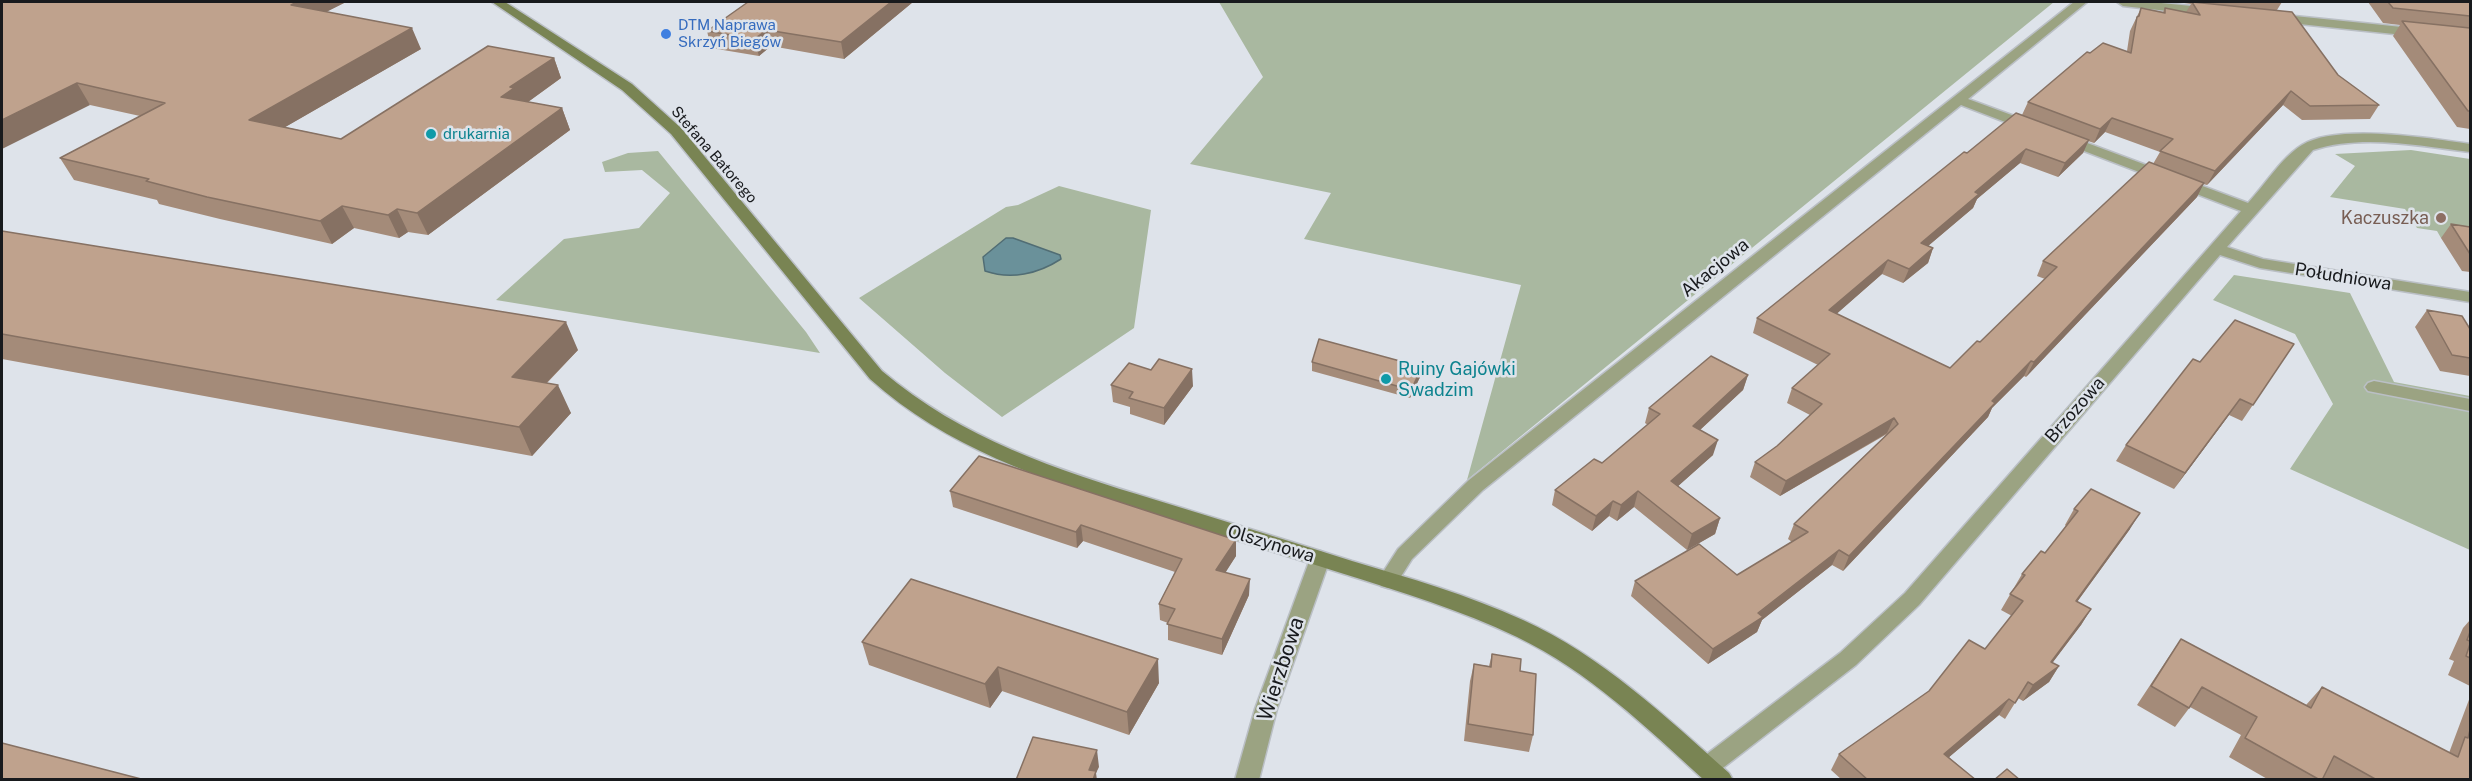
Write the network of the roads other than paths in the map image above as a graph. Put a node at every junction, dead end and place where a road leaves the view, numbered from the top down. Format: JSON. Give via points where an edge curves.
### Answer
{"nodes":[{"id":1,"x":498,"y":2,"type":"edge"},
{"id":2,"x":2081,"y":2,"type":"edge"},
{"id":3,"x":2123,"y":2,"type":"edge"},
{"id":4,"x":2221,"y":13,"type":"edge"},
{"id":5,"x":2256,"y":16,"type":"edge"},
{"id":6,"x":2470,"y":38,"type":"edge"},
{"id":7,"x":1957,"y":99,"type":"junction"},
{"id":8,"x":2470,"y":148,"type":"edge"},
{"id":9,"x":2251,"y":208,"type":"junction"},
{"id":10,"x":2218,"y":249,"type":"junction"},
{"id":11,"x":2470,"y":297,"type":"edge"},
{"id":12,"x":826,"y":311,"type":"joint"},
{"id":13,"x":2374,"y":387,"type":"dead end"},
{"id":14,"x":2470,"y":405,"type":"edge"},
{"id":15,"x":1320,"y":560,"type":"junction"},
{"id":16,"x":1388,"y":580,"type":"junction"},
{"id":17,"x":1714,"y":773,"type":"edge"},
{"id":18,"x":1247,"y":780,"type":"edge"}],
"edges":[{"from":1,"to":12,"type":"street","name":"Stefana Batorego","via":[[627,87],[676,131]]},
{"from":2,"to":7,"type":"street","name":"Akacjowa"},
{"from":3,"to":4,"type":"street"},
{"from":5,"to":6,"type":"street"},
{"from":7,"to":9,"type":"street"},
{"from":7,"to":16,"type":"street","name":"Akacjowa","via":[[1476,484],[1405,554]]},
{"from":8,"to":9,"type":"street","name":"Brzozowa","via":[[2367,139],[2333,141],[2307,148]]},
{"from":9,"to":10,"type":"street","name":"Brzozowa"},
{"from":10,"to":11,"type":"street","name":"Południowa","via":[[2260,263]]},
{"from":10,"to":17,"type":"street","name":"Brzozowa","via":[[1912,598],[1848,659]]},
{"from":12,"to":15,"type":"street","name":"Olszynowa","via":[[876,375],[899,396],[961,436],[1007,459],[1060,478]]},
{"from":13,"to":14,"type":"street"},
{"from":15,"to":16,"type":"street","name":"Olszynowa"},
{"from":15,"to":18,"type":"street","name":"Wierzbowa","via":[[1266,709]]},
{"from":16,"to":17,"type":"street","name":"Olszynowa","via":[[1489,614],[1542,640],[1642,710]]}]}
